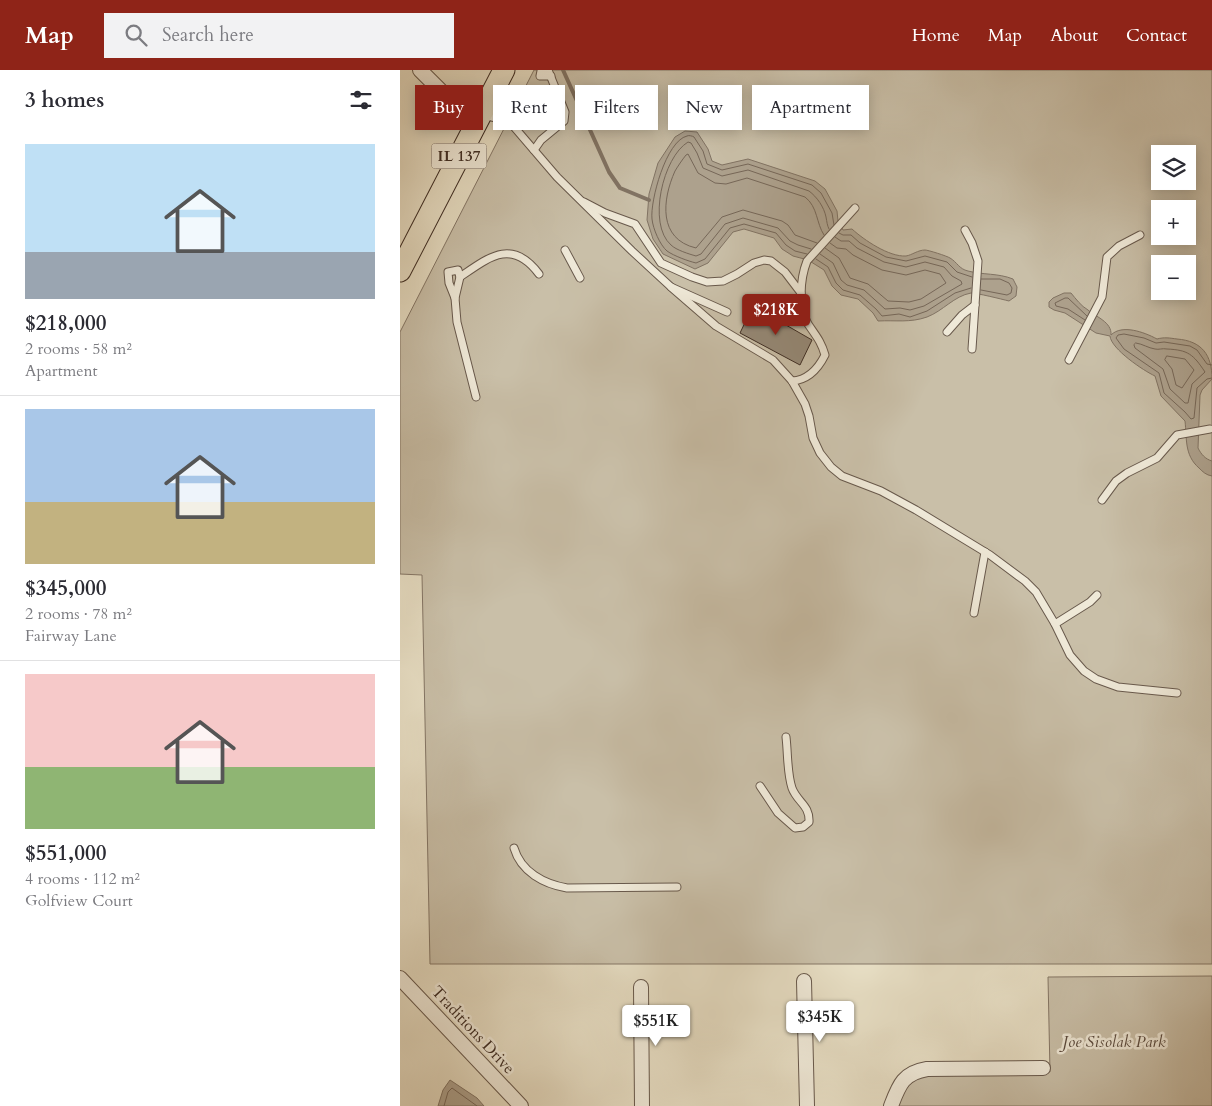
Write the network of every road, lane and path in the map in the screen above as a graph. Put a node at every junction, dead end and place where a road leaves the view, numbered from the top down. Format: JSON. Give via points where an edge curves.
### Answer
{"nodes":[{"id":1,"x":420,"y":70,"type":"edge"},
{"id":2,"x":504,"y":70,"type":"edge"},
{"id":3,"x":548,"y":72,"type":"edge"},
{"id":4,"x":435,"y":85,"type":"edge"},
{"id":5,"x":483,"y":108,"type":"edge"},
{"id":6,"x":483,"y":115,"type":"edge"},
{"id":7,"x":472,"y":130,"type":"edge"},
{"id":8,"x":534,"y":150,"type":"junction"},
{"id":9,"x":580,"y":201,"type":"junction"},
{"id":10,"x":855,"y":208,"type":"dead end"},
{"id":11,"x":965,"y":230,"type":"dead end"},
{"id":12,"x":1140,"y":235,"type":"dead end"},
{"id":13,"x":565,"y":250,"type":"dead end"},
{"id":14,"x":400,"y":272,"type":"edge"},
{"id":15,"x":539,"y":274,"type":"dead end"},
{"id":16,"x":460,"y":277,"type":"junction"},
{"id":17,"x":580,"y":278,"type":"dead end"},
{"id":18,"x":671,"y":287,"type":"junction"},
{"id":19,"x":802,"y":293,"type":"junction"},
{"id":20,"x":455,"y":298,"type":"junction"},
{"id":21,"x":975,"y":301,"type":"junction"},
{"id":22,"x":727,"y":312,"type":"dead end"},
{"id":23,"x":947,"y":332,"type":"dead end"},
{"id":24,"x":972,"y":349,"type":"dead end"},
{"id":25,"x":1070,"y":360,"type":"dead end"},
{"id":26,"x":792,"y":381,"type":"junction"},
{"id":27,"x":476,"y":397,"type":"dead end"},
{"id":28,"x":1210,"y":430,"type":"dead end"},
{"id":29,"x":1102,"y":500,"type":"dead end"},
{"id":30,"x":985,"y":552,"type":"junction"},
{"id":31,"x":1097,"y":595,"type":"dead end"},
{"id":32,"x":974,"y":613,"type":"dead end"},
{"id":33,"x":1055,"y":624,"type":"junction"},
{"id":34,"x":1177,"y":693,"type":"dead end"},
{"id":35,"x":786,"y":737,"type":"dead end"},
{"id":36,"x":760,"y":786,"type":"dead end"},
{"id":37,"x":514,"y":848,"type":"dead end"},
{"id":38,"x":677,"y":887,"type":"dead end"},
{"id":39,"x":400,"y":978,"type":"edge"},
{"id":40,"x":804,"y":981,"type":"dead end"},
{"id":41,"x":641,"y":987,"type":"dead end"},
{"id":42,"x":1044,"y":1068,"type":"dead end"},
{"id":43,"x":521,"y":1106,"type":"edge"},
{"id":44,"x":642,"y":1106,"type":"edge"},
{"id":45,"x":807,"y":1106,"type":"edge"},
{"id":46,"x":891,"y":1106,"type":"edge"}],
"edges":[{"from":1,"to":4,"type":"street"},
{"from":2,"to":5,"type":"main road","number":"IL 137"},
{"from":3,"to":8,"type":"lane","via":[[565,112],[564,121]]},
{"from":6,"to":8,"type":"lane","via":[[509,121]]},
{"from":7,"to":14,"type":"main road","number":"IL 137"},
{"from":8,"to":9,"type":"lane"},
{"from":9,"to":18,"type":"lane"},
{"from":9,"to":19,"type":"lane","via":[[635,224],[660,263],[692,277],[707,282],[723,281],[754,264],[771,260]]},
{"from":10,"to":19,"type":"lane","via":[[807,261]]},
{"from":11,"to":21,"type":"lane","via":[[978,261]]},
{"from":12,"to":25,"type":"lane","via":[[1107,256],[1102,297]]},
{"from":13,"to":17,"type":"lane"},
{"from":15,"to":16,"type":"lane","via":[[531,264],[514,254],[497,254]]},
{"from":16,"to":20,"type":"lane"},
{"from":16,"to":20,"type":"lane","via":[[458,270],[448,272]]},
{"from":18,"to":22,"type":"lane"},
{"from":18,"to":26,"type":"lane","via":[[716,326],[773,360]]},
{"from":19,"to":26,"type":"lane","via":[[802,310],[825,355],[819,367]]},
{"from":20,"to":27,"type":"lane","via":[[457,322]]},
{"from":21,"to":23,"type":"lane"},
{"from":21,"to":24,"type":"lane"},
{"from":26,"to":30,"type":"lane","via":[[807,410],[813,438],[831,467],[842,476],[881,491],[916,510]]},
{"from":28,"to":29,"type":"lane","via":[[1177,435],[1157,458],[1116,481]]},
{"from":30,"to":32,"type":"lane"},
{"from":30,"to":33,"type":"lane","via":[[1036,592]]},
{"from":31,"to":33,"type":"lane"},
{"from":33,"to":34,"type":"lane","via":[[1070,655],[1096,679],[1118,686]]},
{"from":35,"to":36,"type":"lane","via":[[791,785],[810,812],[809,822],[795,828],[778,813]]},
{"from":37,"to":38,"type":"lane","via":[[517,859],[528,871],[552,886]]},
{"from":39,"to":43,"type":"street","name":"Traditions Drive"},
{"from":40,"to":45,"type":"street"},
{"from":41,"to":44,"type":"street"},
{"from":42,"to":46,"type":"street","via":[[917,1071],[898,1087]]}]}
